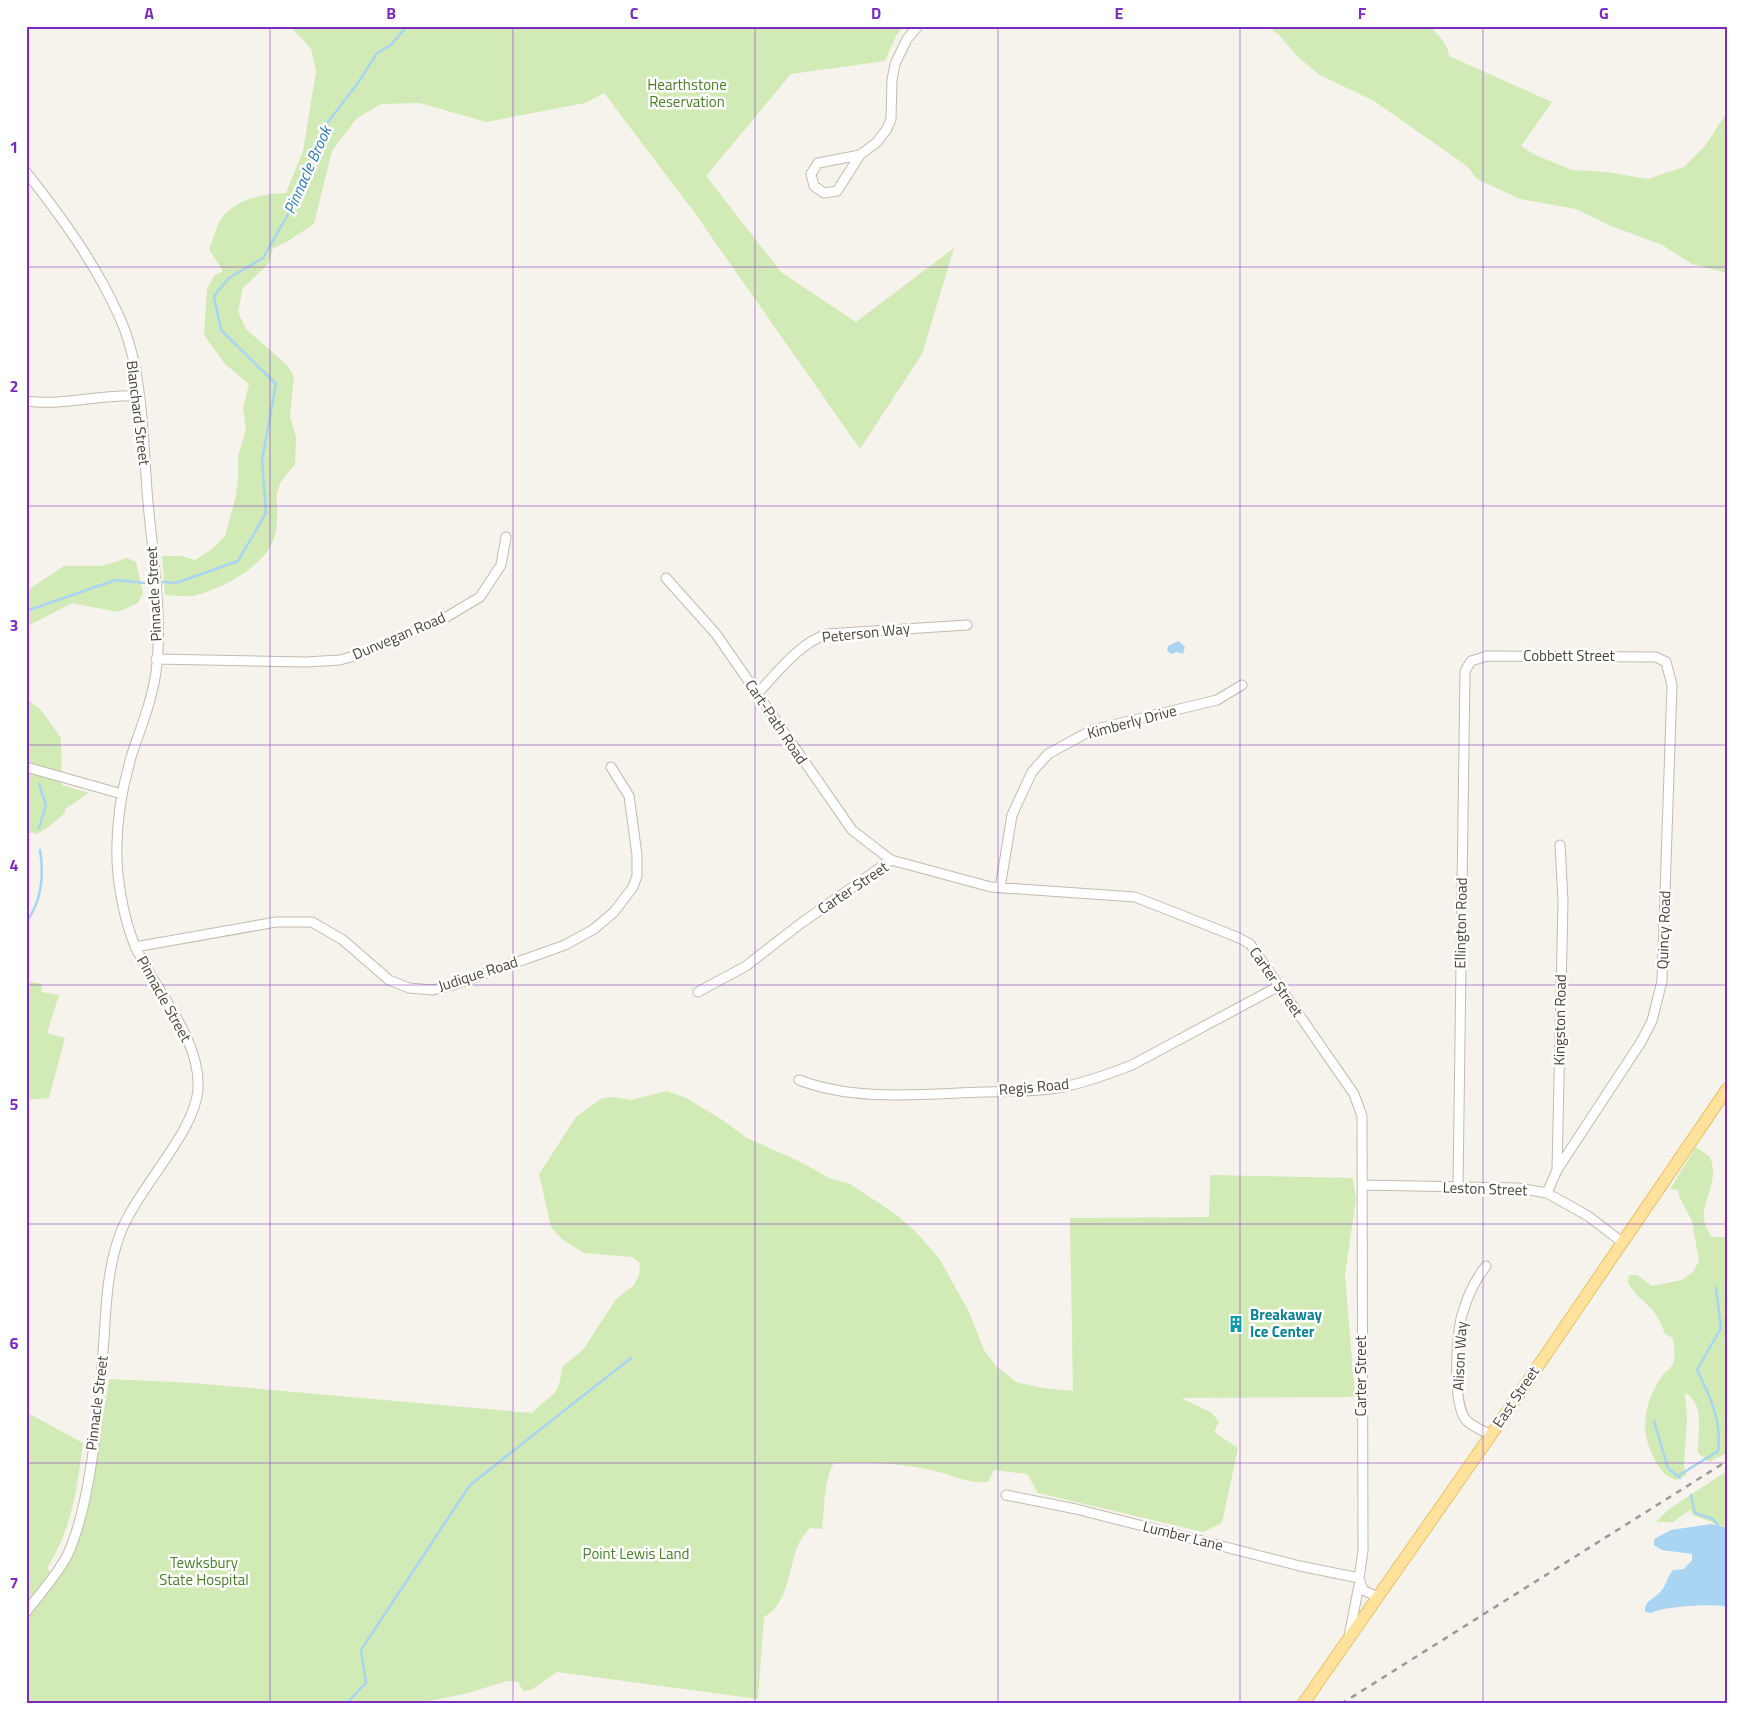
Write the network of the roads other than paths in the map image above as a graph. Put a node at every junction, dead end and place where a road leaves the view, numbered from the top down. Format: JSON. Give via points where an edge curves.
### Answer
{"nodes":[{"id":1,"x":918,"y":26,"type":"edge"},
{"id":2,"x":860,"y":155,"type":"junction"},
{"id":3,"x":26,"y":172,"type":"edge"},
{"id":4,"x":138,"y":396,"type":"junction"},
{"id":5,"x":26,"y":401,"type":"edge"},
{"id":6,"x":146,"y":474,"type":"joint"},
{"id":7,"x":506,"y":537,"type":"dead end"},
{"id":8,"x":666,"y":578,"type":"dead end"},
{"id":9,"x":967,"y":625,"type":"dead end"},
{"id":10,"x":156,"y":660,"type":"junction"},
{"id":11,"x":1472,"y":661,"type":"joint"},
{"id":12,"x":1666,"y":662,"type":"joint"},
{"id":13,"x":1242,"y":685,"type":"dead end"},
{"id":14,"x":757,"y":694,"type":"junction"},
{"id":15,"x":26,"y":767,"type":"edge"},
{"id":16,"x":611,"y":767,"type":"dead end"},
{"id":17,"x":122,"y":794,"type":"junction"},
{"id":18,"x":1560,"y":845,"type":"dead end"},
{"id":19,"x":891,"y":860,"type":"junction"},
{"id":20,"x":1000,"y":888,"type":"junction"},
{"id":21,"x":135,"y":947,"type":"junction"},
{"id":22,"x":1279,"y":986,"type":"junction"},
{"id":23,"x":698,"y":992,"type":"dead end"},
{"id":24,"x":798,"y":1080,"type":"dead end"},
{"id":25,"x":1727,"y":1089,"type":"edge"},
{"id":26,"x":1557,"y":1170,"type":"junction"},
{"id":27,"x":1363,"y":1185,"type":"junction"},
{"id":28,"x":1458,"y":1187,"type":"junction"},
{"id":29,"x":1547,"y":1193,"type":"junction"},
{"id":30,"x":1622,"y":1242,"type":"junction"},
{"id":31,"x":1486,"y":1266,"type":"dead end"},
{"id":32,"x":1491,"y":1435,"type":"junction"},
{"id":33,"x":1006,"y":1495,"type":"dead end"},
{"id":34,"x":1359,"y":1581,"type":"junction"},
{"id":35,"x":1378,"y":1596,"type":"junction"},
{"id":36,"x":26,"y":1612,"type":"edge"},
{"id":37,"x":1348,"y":1640,"type":"junction"},
{"id":38,"x":1303,"y":1704,"type":"edge"}],
"edges":[{"from":1,"to":2,"type":"street","via":[[907,39],[895,64],[891,118],[887,129]]},
{"from":2,"to":2,"type":"street","via":[[837,191],[824,193],[814,186],[811,174],[818,163]]},
{"from":3,"to":4,"type":"street","name":"Blanchard Street","via":[[86,254],[120,317],[135,370]]},
{"from":4,"to":5,"type":"street"},
{"from":4,"to":6,"type":"street","name":"Blanchard Street"},
{"from":6,"to":10,"type":"street","name":"Pinnacle Street","via":[[157,626]]},
{"from":7,"to":10,"type":"street","name":"Dunvegan Road","via":[[501,565],[485,591],[472,603],[361,654],[340,660],[306,662]]},
{"from":8,"to":14,"type":"street","name":"Cart-Path Road","via":[[716,634]]},
{"from":9,"to":14,"type":"street","name":"Peterson Way","via":[[821,636],[804,646]]},
{"from":10,"to":17,"type":"street","name":"Pinnacle Street","via":[[149,702]]},
{"from":11,"to":12,"type":"street","name":"Cobbett Street","via":[[1487,656],[1619,656],[1656,657]]},
{"from":11,"to":28,"type":"street","name":"Ellington Road","via":[[1463,680]]},
{"from":12,"to":26,"type":"street","name":"Quincy Road","via":[[1672,685],[1670,787],[1662,982],[1658,1001],[1641,1042]]},
{"from":13,"to":20,"type":"street","name":"Kimberly Drive","via":[[1216,700],[1092,730],[1048,754],[1032,772],[1012,815]]},
{"from":14,"to":19,"type":"street","name":"Cart-Path Road","via":[[852,830]]},
{"from":15,"to":17,"type":"street"},
{"from":16,"to":21,"type":"street","name":"Judique Road","via":[[629,796],[637,876],[633,888],[614,912],[594,929],[565,945],[433,990],[408,988],[389,980],[343,940],[312,922],[276,922]]},
{"from":17,"to":21,"type":"street","name":"Pinnacle Street","via":[[116,848],[118,878]]},
{"from":18,"to":26,"type":"street","name":"Kingston Road","via":[[1562,902]]},
{"from":19,"to":20,"type":"street","name":"Carter Street"},
{"from":19,"to":23,"type":"street","name":"Carter Street","via":[[746,966]]},
{"from":20,"to":22,"type":"street","name":"Carter Street","via":[[1135,897],[1246,941],[1256,950]]},
{"from":21,"to":36,"type":"street","name":"Pinnacle Street","via":[[187,1038],[196,1067],[198,1094],[182,1132],[142,1192],[119,1235],[108,1284],[102,1378],[83,1506],[66,1556]]},
{"from":22,"to":24,"type":"street","name":"Regis Road","via":[[1132,1064],[1061,1087],[870,1093],[818,1088]]},
{"from":22,"to":27,"type":"street","name":"Carter Street","via":[[1358,1102],[1362,1116]]},
{"from":25,"to":30,"type":"main road","name":"East Street"},
{"from":26,"to":29,"type":"street","name":"Kingston Road"},
{"from":27,"to":28,"type":"street","name":"Leston Street"},
{"from":27,"to":34,"type":"street","name":"Carter Street","via":[[1363,1551]]},
{"from":28,"to":29,"type":"street","name":"Leston Street","via":[[1517,1188]]},
{"from":29,"to":30,"type":"street","name":"Leston Street","via":[[1588,1216]]},
{"from":30,"to":32,"type":"main road","name":"East Street"},
{"from":31,"to":32,"type":"street","name":"Alison Way","via":[[1474,1281],[1459,1325],[1458,1390],[1459,1403],[1467,1421]]},
{"from":32,"to":35,"type":"main road","name":"East Street"},
{"from":33,"to":34,"type":"street","name":"Lumber Lane","via":[[1076,1509]]},
{"from":34,"to":35,"type":"street","via":[[1362,1590]]},
{"from":34,"to":37,"type":"street","name":"Carter Street"},
{"from":35,"to":37,"type":"main road","name":"East Street"},
{"from":37,"to":38,"type":"main road","name":"East Street"}]}
